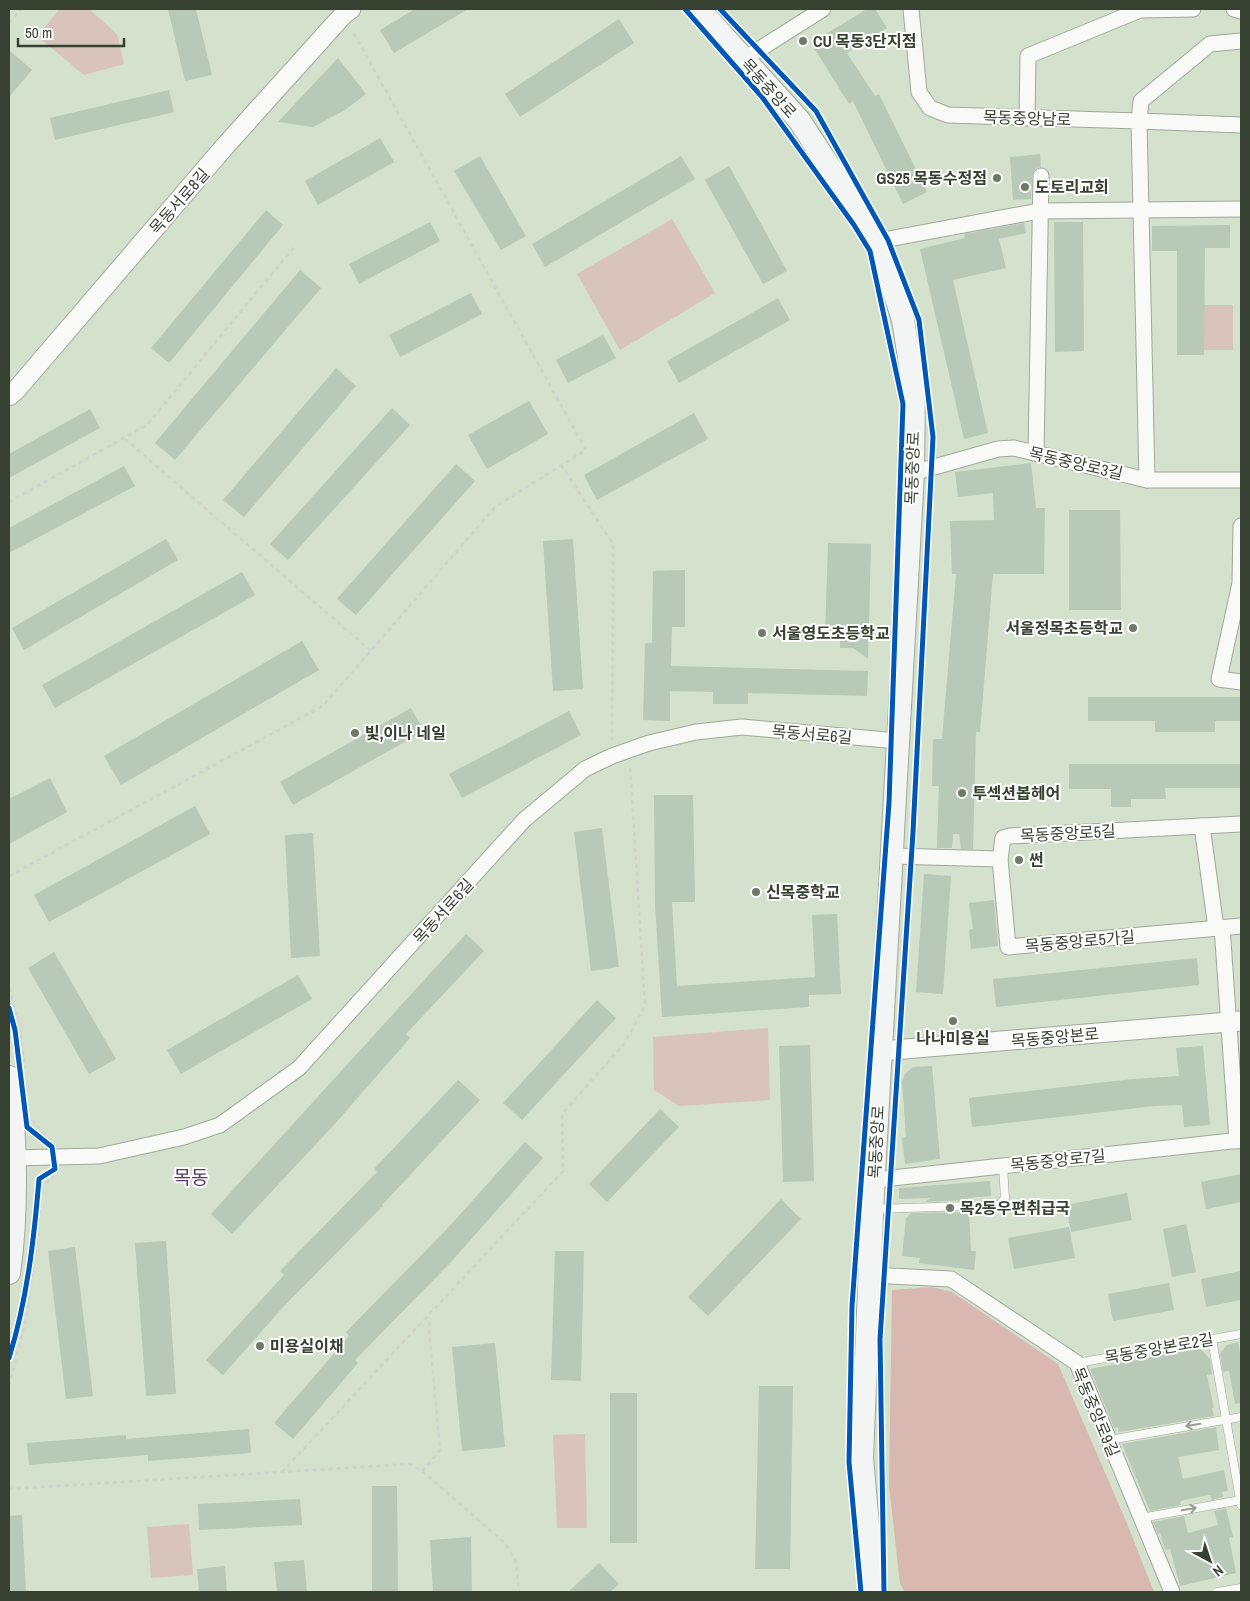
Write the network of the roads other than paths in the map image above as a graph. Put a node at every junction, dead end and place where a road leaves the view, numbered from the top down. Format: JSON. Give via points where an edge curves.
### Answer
{"nodes":[{"id":1,"x":699,"y":9,"type":"edge"},
{"id":2,"x":823,"y":9,"type":"edge"},
{"id":3,"x":911,"y":9,"type":"edge"},
{"id":4,"x":1153,"y":9,"type":"edge"},
{"id":5,"x":1193,"y":9,"type":"edge"},
{"id":6,"x":1234,"y":9,"type":"edge"},
{"id":7,"x":348,"y":11,"type":"edge"},
{"id":8,"x":1241,"y":11,"type":"edge"},
{"id":9,"x":1241,"y":41,"type":"edge"},
{"id":10,"x":744,"y":59,"type":"junction"},
{"id":11,"x":1027,"y":118,"type":"junction"},
{"id":12,"x":1139,"y":121,"type":"junction"},
{"id":13,"x":1241,"y":125,"type":"edge"},
{"id":14,"x":1041,"y":176,"type":"dead end"},
{"id":15,"x":1241,"y":209,"type":"edge"},
{"id":16,"x":1140,"y":210,"type":"junction"},
{"id":17,"x":1039,"y":211,"type":"junction"},
{"id":18,"x":878,"y":242,"type":"junction"},
{"id":19,"x":9,"y":396,"type":"edge"},
{"id":20,"x":1036,"y":454,"type":"junction"},
{"id":21,"x":913,"y":473,"type":"junction"},
{"id":22,"x":1147,"y":480,"type":"junction"},
{"id":23,"x":1241,"y":480,"type":"edge"},
{"id":24,"x":1241,"y":526,"type":"edge"},
{"id":25,"x":1240,"y":582,"type":"edge"},
{"id":26,"x":1241,"y":682,"type":"edge"},
{"id":27,"x":898,"y":741,"type":"junction"},
{"id":28,"x":1241,"y":824,"type":"edge"},
{"id":29,"x":1202,"y":826,"type":"junction"},
{"id":30,"x":892,"y":856,"type":"junction"},
{"id":31,"x":1000,"y":858,"type":"junction"},
{"id":32,"x":1241,"y":926,"type":"edge"},
{"id":33,"x":1219,"y":928,"type":"junction"},
{"id":34,"x":1235,"y":1021,"type":"edge"},
{"id":35,"x":882,"y":1050,"type":"junction"},
{"id":36,"x":18,"y":1074,"type":"edge"},
{"id":37,"x":1239,"y":1141,"type":"edge"},
{"id":38,"x":13,"y":1158,"type":"junction"},
{"id":39,"x":1003,"y":1166,"type":"junction"},
{"id":40,"x":874,"y":1180,"type":"junction"},
{"id":41,"x":872,"y":1209,"type":"junction"},
{"id":42,"x":9,"y":1273,"type":"edge"},
{"id":43,"x":870,"y":1275,"type":"junction"},
{"id":44,"x":1241,"y":1334,"type":"edge"},
{"id":45,"x":1212,"y":1339,"type":"junction"},
{"id":46,"x":1077,"y":1363,"type":"junction"},
{"id":47,"x":1241,"y":1416,"type":"edge"},
{"id":48,"x":1226,"y":1419,"type":"junction"},
{"id":49,"x":1109,"y":1440,"type":"junction"},
{"id":50,"x":1241,"y":1501,"type":"edge"},
{"id":51,"x":1141,"y":1518,"type":"junction"},
{"id":52,"x":1241,"y":1588,"type":"edge"},
{"id":53,"x":874,"y":1592,"type":"edge"},
{"id":54,"x":1172,"y":1592,"type":"edge"},
{"id":55,"x":1217,"y":1592,"type":"edge"}],
"edges":[{"from":1,"to":10,"type":"main road","name":"목동중앙로"},
{"from":2,"to":10,"type":"street"},
{"from":3,"to":11,"type":"street","name":"목동중앙남로","via":[[919,92],[930,108],[948,115]]},
{"from":4,"to":5,"type":"street"},
{"from":4,"to":11,"type":"street","via":[[1140,10],[1028,56]]},
{"from":6,"to":8,"type":"street"},
{"from":7,"to":19,"type":"street","name":"목동서로8길","via":[[226,145]]},
{"from":9,"to":12,"type":"street","via":[[1210,44],[1141,100]]},
{"from":10,"to":18,"type":"main road","name":"목동중앙로","via":[[798,120]]},
{"from":11,"to":12,"type":"street","name":"목동중앙남로"},
{"from":12,"to":13,"type":"street","name":"목동중앙남로"},
{"from":12,"to":16,"type":"street"},
{"from":14,"to":17,"type":"street"},
{"from":15,"to":16,"type":"street"},
{"from":16,"to":17,"type":"street"},
{"from":16,"to":22,"type":"street"},
{"from":17,"to":18,"type":"street"},
{"from":17,"to":20,"type":"street"},
{"from":18,"to":21,"type":"main road","name":"목동중앙로","via":[[903,320],[914,390]]},
{"from":20,"to":21,"type":"street","name":"목동중앙로3길","via":[[1014,448],[998,449]]},
{"from":20,"to":22,"type":"street","name":"목동중앙로3길"},
{"from":21,"to":27,"type":"main road","name":"목동중앙로"},
{"from":22,"to":23,"type":"street","name":"목동중앙로3길"},
{"from":24,"to":25,"type":"street"},
{"from":25,"to":26,"type":"street","via":[[1219,679]]},
{"from":27,"to":30,"type":"main road","name":"목동중앙로"},
{"from":27,"to":38,"type":"street","name":"목동서로6길","via":[[742,727],[696,732],[612,756],[585,769],[524,820],[299,1068],[220,1125],[184,1137],[99,1156],[56,1152]]},
{"from":28,"to":29,"type":"street","name":"목동중앙로5길"},
{"from":29,"to":31,"type":"street","name":"목동중앙로5길","via":[[1010,836],[1003,838]]},
{"from":29,"to":33,"type":"street"},
{"from":30,"to":31,"type":"street"},
{"from":30,"to":35,"type":"main road","name":"목동중앙로"},
{"from":31,"to":33,"type":"street","name":"목동중앙로5가길","via":[[1008,947]]},
{"from":32,"to":33,"type":"street","name":"목동중앙로5가길"},
{"from":33,"to":34,"type":"street"},
{"from":34,"to":35,"type":"street","name":"목동중앙본로"},
{"from":34,"to":37,"type":"street"},
{"from":35,"to":40,"type":"main road","name":"목동중앙로"},
{"from":36,"to":38,"type":"main road"},
{"from":37,"to":39,"type":"street","name":"목동중앙로7길"},
{"from":38,"to":42,"type":"main road","via":[[15,1232]]},
{"from":39,"to":40,"type":"street","name":"목동중앙로7길"},
{"from":39,"to":41,"type":"lane","via":[[1005,1198],[999,1205]]},
{"from":40,"to":41,"type":"main road","name":"목동중앙로"},
{"from":41,"to":43,"type":"main road","name":"목동중앙로"},
{"from":43,"to":46,"type":"street","name":"목동중앙로9길","via":[[951,1278]]},
{"from":43,"to":53,"type":"main road","name":"목동중앙로","via":[[862,1458]]},
{"from":44,"to":45,"type":"lane","name":"목동중앙본로2길"},
{"from":45,"to":46,"type":"lane","name":"목동중앙본로2길"},
{"from":45,"to":48,"type":"lane"},
{"from":46,"to":49,"type":"street","name":"목동중앙로9길"},
{"from":47,"to":48,"type":"lane"},
{"from":48,"to":49,"type":"lane","one_way":true},
{"from":48,"to":50,"type":"lane"},
{"from":49,"to":51,"type":"street","name":"목동중앙로9길"},
{"from":51,"to":50,"type":"lane","one_way":true},
{"from":51,"to":54,"type":"street","name":"목동중앙로9길"},
{"from":52,"to":55,"type":"lane"}]}
